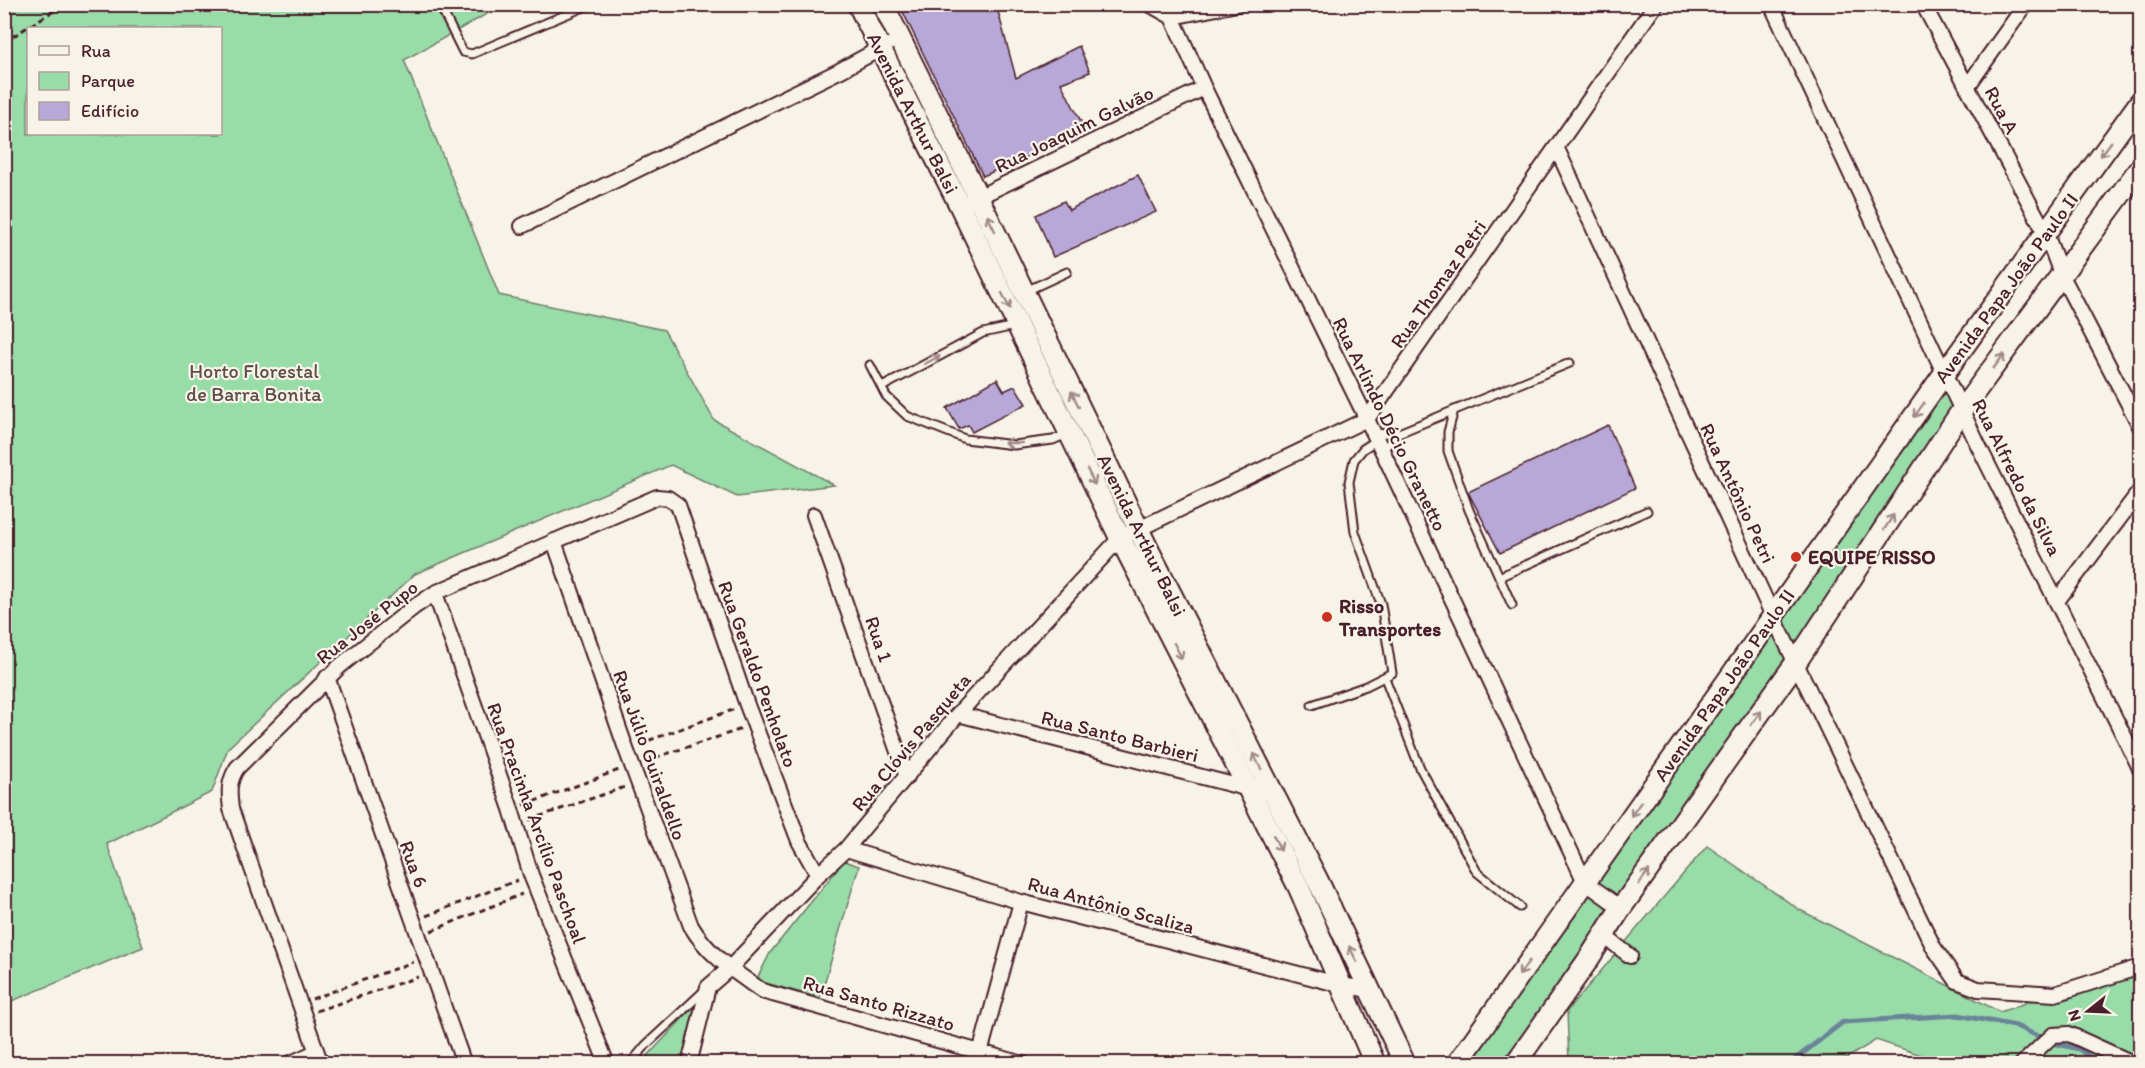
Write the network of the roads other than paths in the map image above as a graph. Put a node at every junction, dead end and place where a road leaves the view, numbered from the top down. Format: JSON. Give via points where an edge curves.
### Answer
{"nodes":[{"id":1,"x":591,"y":4,"type":"edge"},
{"id":2,"x":858,"y":4,"type":"edge"},
{"id":3,"x":883,"y":4,"type":"edge"},
{"id":4,"x":1149,"y":4,"type":"edge"},
{"id":5,"x":1237,"y":4,"type":"edge"},
{"id":6,"x":1771,"y":4,"type":"edge"},
{"id":7,"x":1923,"y":4,"type":"edge"},
{"id":8,"x":2026,"y":4,"type":"edge"},
{"id":9,"x":1655,"y":5,"type":"edge"},
{"id":10,"x":440,"y":6,"type":"dead end"},
{"id":11,"x":1172,"y":17,"type":"junction"},
{"id":12,"x":900,"y":39,"type":"junction"},
{"id":13,"x":880,"y":48,"type":"junction"},
{"id":14,"x":1967,"y":87,"type":"junction"},
{"id":15,"x":1204,"y":88,"type":"junction"},
{"id":16,"x":2140,"y":102,"type":"edge"},
{"id":17,"x":1557,"y":149,"type":"junction"},
{"id":18,"x":2140,"y":168,"type":"edge"},
{"id":19,"x":978,"y":197,"type":"junction"},
{"id":20,"x":960,"y":206,"type":"junction"},
{"id":21,"x":522,"y":226,"type":"dead end"},
{"id":22,"x":2046,"y":234,"type":"junction"},
{"id":23,"x":1067,"y":273,"type":"dead end"},
{"id":24,"x":2062,"y":276,"type":"junction"},
{"id":25,"x":1024,"y":292,"type":"junction"},
{"id":26,"x":1018,"y":325,"type":"junction"},
{"id":27,"x":1570,"y":363,"type":"dead end"},
{"id":28,"x":870,"y":365,"type":"dead end"},
{"id":29,"x":1944,"y":374,"type":"junction"},
{"id":30,"x":882,"y":387,"type":"junction"},
{"id":31,"x":1454,"y":410,"type":"junction"},
{"id":32,"x":1962,"y":411,"type":"junction"},
{"id":33,"x":1367,"y":419,"type":"junction"},
{"id":34,"x":1088,"y":425,"type":"junction"},
{"id":35,"x":2140,"y":426,"type":"edge"},
{"id":36,"x":1401,"y":432,"type":"junction"},
{"id":37,"x":1070,"y":433,"type":"junction"},
{"id":38,"x":1378,"y":442,"type":"junction"},
{"id":39,"x":2140,"y":491,"type":"edge"},
{"id":40,"x":657,"y":497,"type":"joint"},
{"id":41,"x":1647,"y":511,"type":"dead end"},
{"id":42,"x":814,"y":515,"type":"dead end"},
{"id":43,"x":1139,"y":528,"type":"junction"},
{"id":44,"x":1120,"y":538,"type":"junction"},
{"id":45,"x":554,"y":541,"type":"junction"},
{"id":46,"x":1499,"y":577,"type":"junction"},
{"id":47,"x":435,"y":593,"type":"junction"},
{"id":48,"x":2057,"y":601,"type":"junction"},
{"id":49,"x":1512,"y":605,"type":"dead end"},
{"id":50,"x":1773,"y":615,"type":"junction"},
{"id":51,"x":1797,"y":661,"type":"junction"},
{"id":52,"x":327,"y":677,"type":"junction"},
{"id":53,"x":1385,"y":678,"type":"junction"},
{"id":54,"x":1312,"y":705,"type":"dead end"},
{"id":55,"x":958,"y":714,"type":"junction"},
{"id":56,"x":2140,"y":768,"type":"edge"},
{"id":57,"x":907,"y":777,"type":"junction"},
{"id":58,"x":1249,"y":789,"type":"junction"},
{"id":59,"x":1273,"y":792,"type":"junction"},
{"id":60,"x":846,"y":849,"type":"junction"},
{"id":61,"x":818,"y":875,"type":"junction"},
{"id":62,"x":1585,"y":882,"type":"junction"},
{"id":63,"x":1021,"y":902,"type":"junction"},
{"id":64,"x":1520,"y":907,"type":"dead end"},
{"id":65,"x":1621,"y":908,"type":"junction"},
{"id":66,"x":1603,"y":935,"type":"junction"},
{"id":67,"x":1630,"y":956,"type":"dead end"},
{"id":68,"x":2140,"y":967,"type":"edge"},
{"id":69,"x":730,"y":968,"type":"junction"},
{"id":70,"x":1341,"y":985,"type":"junction"},
{"id":71,"x":708,"y":987,"type":"junction"},
{"id":72,"x":1370,"y":990,"type":"junction"},
{"id":73,"x":979,"y":1057,"type":"edge"},
{"id":74,"x":318,"y":1058,"type":"edge"},
{"id":75,"x":290,"y":1064,"type":"edge"},
{"id":76,"x":464,"y":1064,"type":"edge"},
{"id":77,"x":607,"y":1064,"type":"edge"},
{"id":78,"x":630,"y":1064,"type":"edge"},
{"id":79,"x":689,"y":1064,"type":"edge"},
{"id":80,"x":1023,"y":1064,"type":"edge"},
{"id":81,"x":1374,"y":1064,"type":"edge"},
{"id":82,"x":1405,"y":1064,"type":"edge"},
{"id":83,"x":1457,"y":1064,"type":"edge"},
{"id":84,"x":1515,"y":1064,"type":"edge"},
{"id":85,"x":2022,"y":1064,"type":"edge"},
{"id":86,"x":2135,"y":1064,"type":"edge"}],
"edges":[{"from":1,"to":10,"type":"lane","via":[[472,54],[463,52]]},
{"from":2,"to":13,"type":"main road","name":"Avenida Arthur Balsi"},
{"from":3,"to":12,"type":"main road","name":"Avenida Arthur Balsi"},
{"from":4,"to":11,"type":"street"},
{"from":5,"to":11,"type":"street"},
{"from":6,"to":29,"type":"street","name":"Rua Alfredo da Silva"},
{"from":7,"to":14,"type":"street","name":"Rua A"},
{"from":8,"to":14,"type":"street"},
{"from":9,"to":17,"type":"street","name":"Rua Thomaz Petri"},
{"from":11,"to":15,"type":"street","name":"Rua Arlindo Décio Granetto"},
{"from":12,"to":13,"type":"street"},
{"from":12,"to":19,"type":"main road","name":"Avenida Arthur Balsi"},
{"from":13,"to":20,"type":"main road","name":"Avenida Arthur Balsi"},
{"from":13,"to":21,"type":"street"},
{"from":14,"to":22,"type":"street","name":"Rua A"},
{"from":15,"to":19,"type":"street","name":"Rua Joaquim Galvão"},
{"from":15,"to":33,"type":"street","name":"Rua Arlindo Décio Granetto"},
{"from":16,"to":22,"type":"main road","name":"Avenida Papa João Paulo II","one_way":true},
{"from":17,"to":33,"type":"street","name":"Rua Thomaz Petri"},
{"from":17,"to":50,"type":"street","name":"Rua Antônio Petri"},
{"from":18,"to":24,"type":"main road","name":"Avenida Papa João Paulo II"},
{"from":19,"to":20,"type":"street","name":"Rua Joaquim Galvão"},
{"from":25,"to":19,"type":"main road","name":"Avenida Arthur Balsi","one_way":true},
{"from":20,"to":26,"type":"main road","name":"Avenida Arthur Balsi","one_way":true},
{"from":22,"to":24,"type":"street","name":"Rua A"},
{"from":22,"to":29,"type":"main road","name":"Avenida Papa João Paulo II"},
{"from":23,"to":25,"type":"lane"},
{"from":32,"to":24,"type":"main road","name":"Avenida Papa João Paulo II","one_way":true},
{"from":24,"to":35,"type":"street","name":"Rua A"},
{"from":34,"to":25,"type":"main road","name":"Avenida Arthur Balsi","one_way":true},
{"from":30,"to":26,"type":"lane","one_way":true,"via":[[983,333]]},
{"from":26,"to":37,"type":"main road","name":"Avenida Arthur Balsi"},
{"from":27,"to":31,"type":"lane"},
{"from":28,"to":30,"type":"lane"},
{"from":29,"to":32,"type":"street","name":"Rua Alfredo da Silva"},
{"from":29,"to":50,"type":"main road","name":"Avenida Papa João Paulo II","one_way":true},
{"from":37,"to":30,"type":"lane","one_way":true,"via":[[1053,440],[1014,445],[965,439],[907,416]]},
{"from":31,"to":36,"type":"lane"},
{"from":31,"to":46,"type":"lane","via":[[1448,451]]},
{"from":32,"to":48,"type":"street","name":"Rua Alfredo da Silva"},
{"from":51,"to":32,"type":"main road","name":"Avenida Papa João Paulo II","one_way":true},
{"from":33,"to":38,"type":"street","name":"Rua Arlindo Décio Granetto"},
{"from":33,"to":43,"type":"street","name":"Rua Thomaz Petri"},
{"from":34,"to":37,"type":"main road"},
{"from":34,"to":43,"type":"main road","name":"Avenida Arthur Balsi"},
{"from":36,"to":38,"type":"lane"},
{"from":36,"to":38,"type":"lane"},
{"from":37,"to":44,"type":"main road","name":"Avenida Arthur Balsi","one_way":true},
{"from":38,"to":53,"type":"lane","via":[[1363,449],[1354,460],[1349,482],[1355,532],[1381,604],[1392,673]]},
{"from":38,"to":62,"type":"street","name":"Rua Arlindo Décio Granetto"},
{"from":39,"to":48,"type":"street"},
{"from":40,"to":45,"type":"street","name":"Rua José Pupo"},
{"from":40,"to":61,"type":"street","name":"Rua Geraldo Penholato","via":[[678,505],[754,724],[799,841]]},
{"from":41,"to":46,"type":"lane"},
{"from":42,"to":57,"type":"street","name":"Rua 1"},
{"from":43,"to":44,"type":"street","name":"Rua Thomaz Petri"},
{"from":59,"to":43,"type":"main road","name":"Avenida Arthur Balsi","one_way":true},
{"from":44,"to":55,"type":"street","name":"Rua Clóvis Pasqueta"},
{"from":44,"to":58,"type":"main road","name":"Avenida Arthur Balsi","one_way":true},
{"from":45,"to":47,"type":"street","name":"Rua José Pupo"},
{"from":45,"to":69,"type":"street","name":"Rua Júlio Guiraldello","via":[[691,926],[702,944]]},
{"from":46,"to":49,"type":"lane"},
{"from":47,"to":52,"type":"street","name":"Rua José Pupo"},
{"from":47,"to":77,"type":"street","name":"Rua Pracinha Arcílio Paschoal","via":[[534,882]]},
{"from":48,"to":56,"type":"street","name":"Rua Alfredo da Silva"},
{"from":50,"to":51,"type":"street","name":"Rua Antônio Petri"},
{"from":50,"to":62,"type":"main road","name":"Avenida Papa João Paulo II","one_way":true},
{"from":65,"to":51,"type":"main road","name":"Avenida Papa João Paulo II","one_way":true},
{"from":51,"to":68,"type":"street","name":"Rua Antônio Petri","via":[[1934,948],[1957,981],[1978,989],[2055,994]]},
{"from":52,"to":74,"type":"street","name":"Rua José Pupo","via":[[237,768],[228,791]]},
{"from":52,"to":76,"type":"street","name":"Rua 6"},
{"from":53,"to":54,"type":"lane"},
{"from":53,"to":64,"type":"lane","via":[[1420,768],[1477,872]]},
{"from":55,"to":57,"type":"street","name":"Rua Clóvis Pasqueta"},
{"from":55,"to":58,"type":"street","name":"Rua Santo Barbieri"},
{"from":57,"to":60,"type":"street","name":"Rua Clóvis Pasqueta"},
{"from":58,"to":59,"type":"street","name":"Rua Santo Barbieri"},
{"from":58,"to":70,"type":"main road","name":"Avenida Arthur Balsi","one_way":true,"via":[[1299,888]]},
{"from":72,"to":59,"type":"main road","name":"Avenida Arthur Balsi","one_way":true},
{"from":60,"to":61,"type":"street","name":"Rua Clóvis Pasqueta"},
{"from":60,"to":63,"type":"street","name":"Rua Antônio Scaliza"},
{"from":61,"to":69,"type":"street","name":"Rua Clóvis Pasqueta"},
{"from":62,"to":65,"type":"street"},
{"from":62,"to":83,"type":"main road","name":"Avenida Papa João Paulo II","one_way":true},
{"from":63,"to":70,"type":"street","name":"Rua Antônio Scaliza"},
{"from":63,"to":73,"type":"street"},
{"from":65,"to":66,"type":"main road","name":"Avenida Papa João Paulo II"},
{"from":66,"to":67,"type":"street"},
{"from":66,"to":84,"type":"main road","name":"Avenida Papa João Paulo II"},
{"from":69,"to":71,"type":"street","name":"Rua Clóvis Pasqueta"},
{"from":69,"to":73,"type":"street","name":"Rua Santo Rizzato","via":[[762,991]]},
{"from":70,"to":72,"type":"street","name":"Rua Antônio Scaliza"},
{"from":70,"to":81,"type":"main road","name":"Avenida Arthur Balsi"},
{"from":71,"to":78,"type":"lane"},
{"from":71,"to":79,"type":"street"},
{"from":72,"to":82,"type":"main road","name":"Avenida Arthur Balsi"},
{"from":73,"to":80,"type":"street","name":"Rua Santo Rizzato"},
{"from":74,"to":75,"type":"street"},
{"from":85,"to":86,"type":"street","via":[[2053,1035],[2069,1034]]}]}
